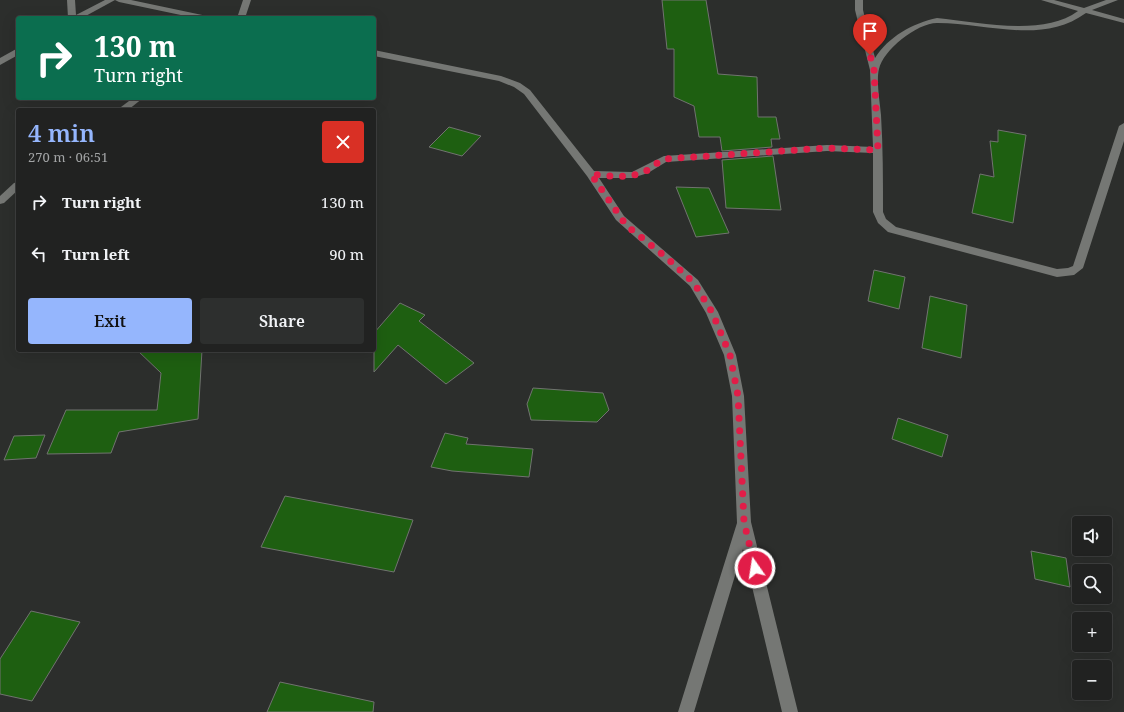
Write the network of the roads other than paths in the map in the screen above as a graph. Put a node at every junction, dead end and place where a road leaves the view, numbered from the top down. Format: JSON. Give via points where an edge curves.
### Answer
{"nodes":[{"id":1,"x":71,"y":0,"type":"edge"},
{"id":2,"x":111,"y":0,"type":"edge"},
{"id":3,"x":120,"y":0,"type":"edge"},
{"id":4,"x":247,"y":0,"type":"edge"},
{"id":5,"x":859,"y":0,"type":"edge"},
{"id":6,"x":1045,"y":0,"type":"edge"},
{"id":7,"x":1114,"y":0,"type":"edge"},
{"id":8,"x":1085,"y":10,"type":"junction"},
{"id":9,"x":72,"y":16,"type":"edge"},
{"id":10,"x":80,"y":16,"type":"edge"},
{"id":11,"x":197,"y":16,"type":"edge"},
{"id":12,"x":242,"y":16,"type":"edge"},
{"id":13,"x":1124,"y":21,"type":"edge"},
{"id":14,"x":16,"y":52,"type":"edge"},
{"id":15,"x":376,"y":53,"type":"edge"},
{"id":16,"x":0,"y":62,"type":"edge"},
{"id":17,"x":874,"y":70,"type":"junction"},
{"id":18,"x":136,"y":100,"type":"edge"},
{"id":19,"x":125,"y":108,"type":"edge"},
{"id":20,"x":1124,"y":126,"type":"edge"},
{"id":21,"x":878,"y":150,"type":"junction"},
{"id":22,"x":1120,"y":150,"type":"edge"},
{"id":23,"x":591,"y":174,"type":"junction"},
{"id":24,"x":16,"y":187,"type":"edge"},
{"id":25,"x":0,"y":200,"type":"edge"},
{"id":26,"x":744,"y":522,"type":"junction"},
{"id":27,"x":686,"y":712,"type":"edge"},
{"id":28,"x":790,"y":712,"type":"edge"}],
"edges":[{"from":1,"to":9,"type":"street"},
{"from":2,"to":10,"type":"street"},
{"from":3,"to":11,"type":"street"},
{"from":4,"to":12,"type":"street"},
{"from":5,"to":17,"type":"street","via":[[858,10]]},
{"from":6,"to":8,"type":"street"},
{"from":7,"to":8,"type":"street"},
{"from":8,"to":13,"type":"street"},
{"from":8,"to":17,"type":"street","via":[[1070,21],[1045,27],[1012,28],[937,20],[928,22],[897,40],[884,52]]},
{"from":14,"to":16,"type":"street"},
{"from":15,"to":23,"type":"street","via":[[501,79],[518,85],[527,92]]},
{"from":17,"to":21,"type":"street"},
{"from":18,"to":19,"type":"street"},
{"from":20,"to":22,"type":"street"},
{"from":21,"to":22,"type":"street","via":[[878,212],[882,222],[892,230],[1058,273],[1078,268]]},
{"from":21,"to":23,"type":"street","via":[[827,148],[664,159],[637,174]]},
{"from":23,"to":26,"type":"street","via":[[620,218],[694,283],[712,312],[730,355],[738,396]]},
{"from":24,"to":25,"type":"street"},
{"from":26,"to":27,"type":"street"},
{"from":26,"to":28,"type":"street"}]}
